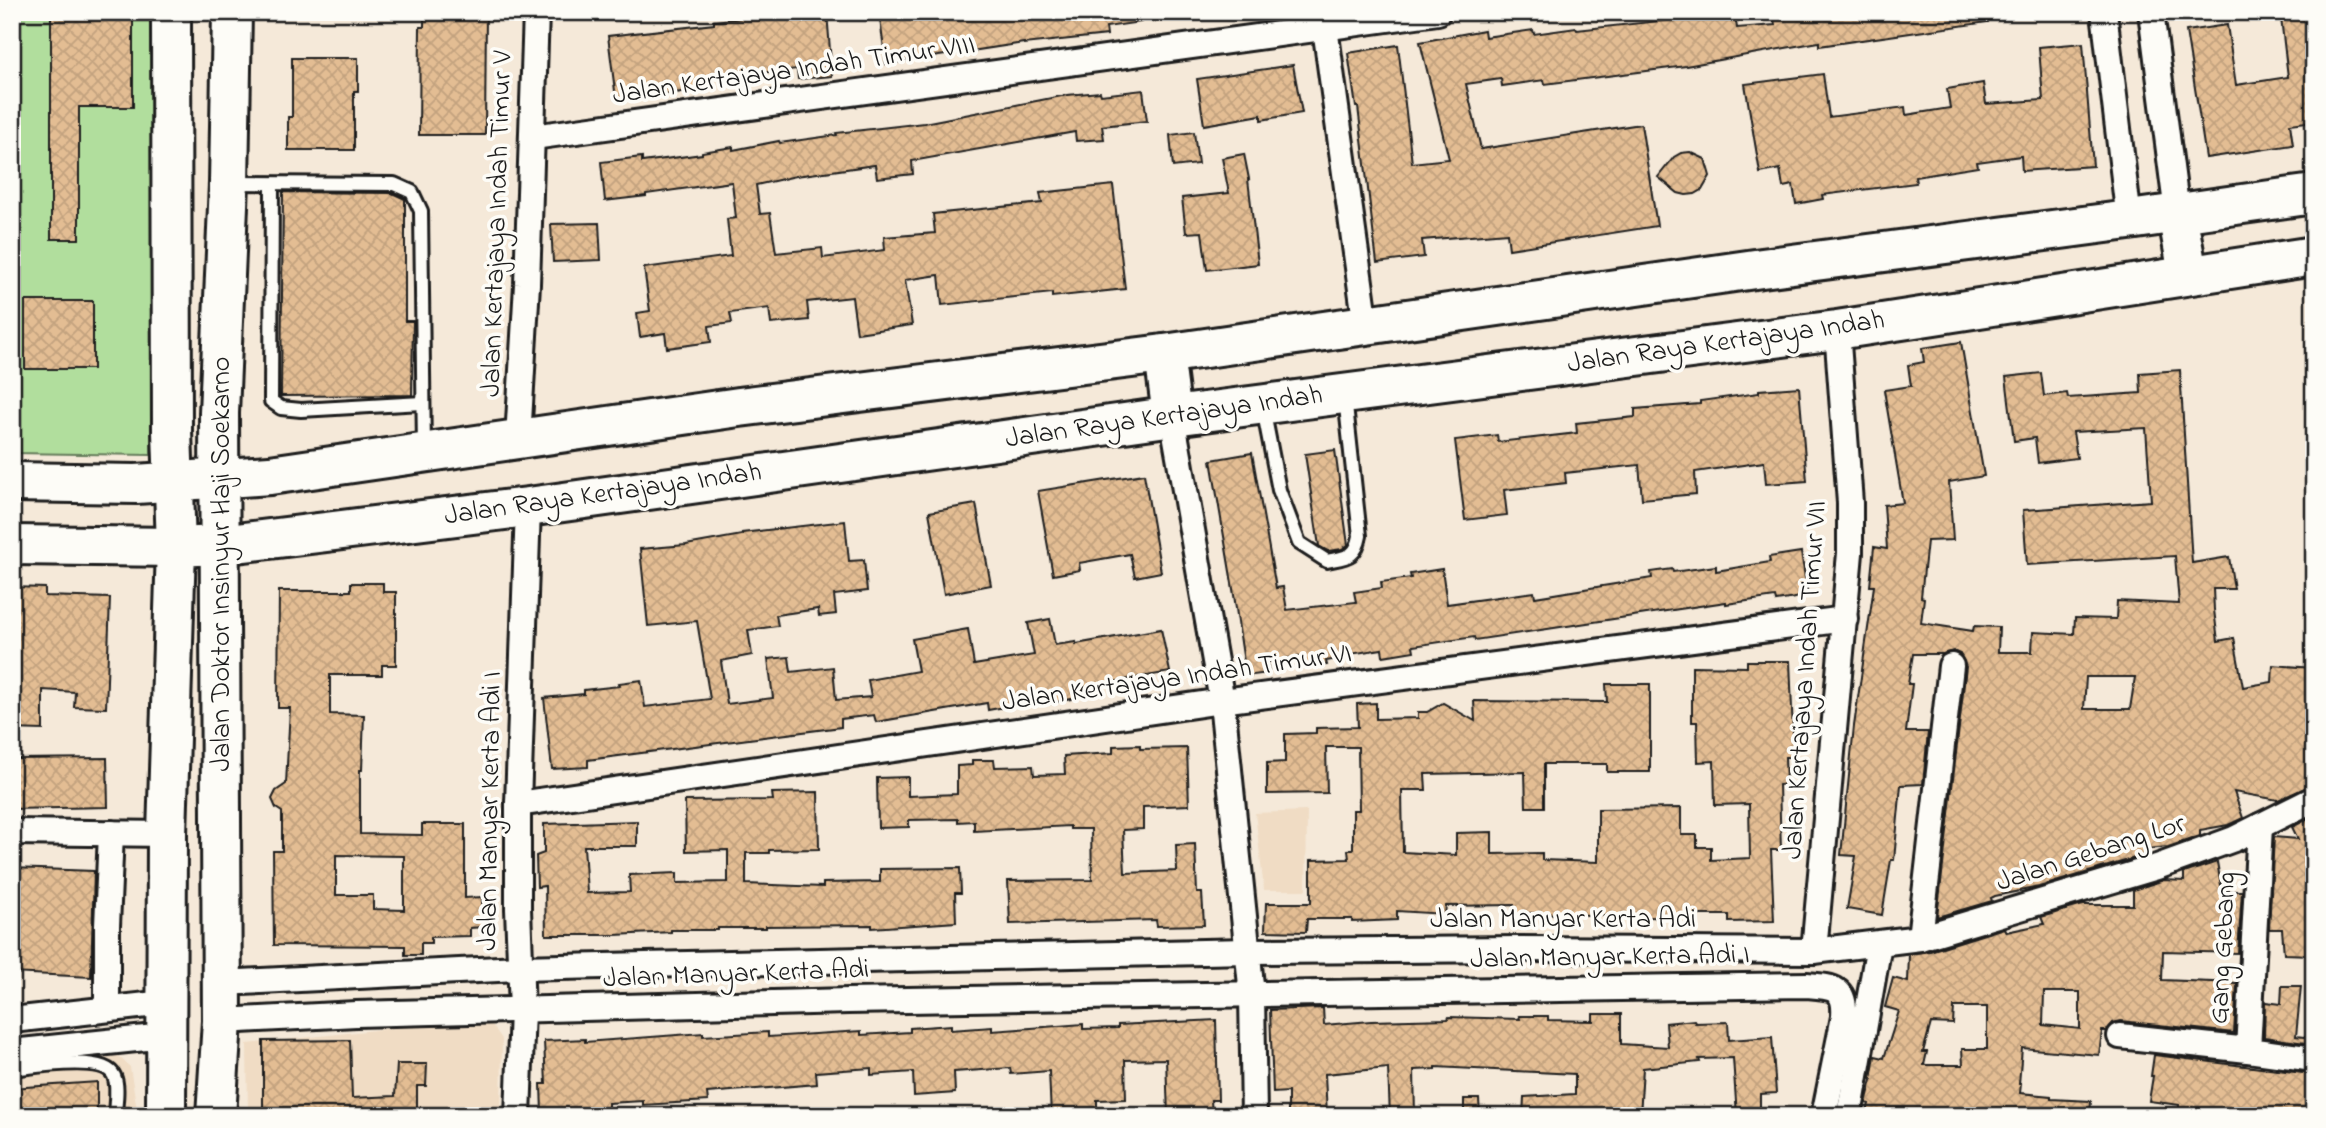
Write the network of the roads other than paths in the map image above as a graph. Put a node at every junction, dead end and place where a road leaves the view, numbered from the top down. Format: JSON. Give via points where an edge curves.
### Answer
{"nodes":[{"id":1,"x":171,"y":12,"type":"edge"},
{"id":2,"x":232,"y":12,"type":"edge"},
{"id":3,"x":536,"y":12,"type":"edge"},
{"id":4,"x":1438,"y":12,"type":"edge"},
{"id":5,"x":2104,"y":12,"type":"edge"},
{"id":6,"x":2151,"y":12,"type":"edge"},
{"id":7,"x":1324,"y":19,"type":"edge"},
{"id":8,"x":533,"y":137,"type":"junction"},
{"id":9,"x":229,"y":183,"type":"junction"},
{"id":10,"x":272,"y":184,"type":"junction"},
{"id":11,"x":2314,"y":194,"type":"edge"},
{"id":12,"x":2177,"y":213,"type":"junction"},
{"id":13,"x":2129,"y":220,"type":"junction"},
{"id":14,"x":2314,"y":256,"type":"edge"},
{"id":15,"x":2188,"y":274,"type":"junction"},
{"id":16,"x":1366,"y":326,"type":"junction"},
{"id":17,"x":1837,"y":330,"type":"junction"},
{"id":18,"x":1164,"y":355,"type":"junction"},
{"id":19,"x":1345,"y":393,"type":"junction"},
{"id":20,"x":422,"y":403,"type":"junction"},
{"id":21,"x":1262,"y":404,"type":"junction"},
{"id":22,"x":1172,"y":416,"type":"junction"},
{"id":23,"x":518,"y":439,"type":"junction"},
{"id":24,"x":425,"y":453,"type":"junction"},
{"id":25,"x":219,"y":478,"type":"junction"},
{"id":26,"x":12,"y":482,"type":"edge"},
{"id":27,"x":172,"y":483,"type":"junction"},
{"id":28,"x":528,"y":507,"type":"junction"},
{"id":29,"x":12,"y":545,"type":"edge"},
{"id":30,"x":220,"y":545,"type":"junction"},
{"id":31,"x":176,"y":547,"type":"junction"},
{"id":32,"x":1845,"y":620,"type":"junction"},
{"id":33,"x":1951,"y":666,"type":"dead end"},
{"id":34,"x":1223,"y":701,"type":"junction"},
{"id":35,"x":2314,"y":799,"type":"edge"},
{"id":36,"x":518,"y":804,"type":"junction"},
{"id":37,"x":2260,"y":826,"type":"junction"},
{"id":38,"x":12,"y":832,"type":"edge"},
{"id":39,"x":111,"y":833,"type":"junction"},
{"id":40,"x":167,"y":834,"type":"junction"},
{"id":41,"x":1920,"y":938,"type":"junction"},
{"id":42,"x":1878,"y":944,"type":"junction"},
{"id":43,"x":1814,"y":951,"type":"junction"},
{"id":44,"x":520,"y":971,"type":"junction"},
{"id":45,"x":1249,"y":973,"type":"junction"},
{"id":46,"x":222,"y":1003,"type":"junction"},
{"id":47,"x":522,"y":1005,"type":"junction"},
{"id":48,"x":107,"y":1009,"type":"junction"},
{"id":49,"x":166,"y":1018,"type":"junction"},
{"id":50,"x":12,"y":1020,"type":"edge"},
{"id":51,"x":2120,"y":1036,"type":"dead end"},
{"id":52,"x":2249,"y":1050,"type":"junction"},
{"id":53,"x":12,"y":1052,"type":"edge"},
{"id":54,"x":2314,"y":1059,"type":"edge"},
{"id":55,"x":12,"y":1069,"type":"edge"},
{"id":56,"x":115,"y":1116,"type":"edge"},
{"id":57,"x":166,"y":1116,"type":"edge"},
{"id":58,"x":216,"y":1116,"type":"edge"},
{"id":59,"x":518,"y":1116,"type":"edge"},
{"id":60,"x":1254,"y":1116,"type":"edge"},
{"id":61,"x":1824,"y":1116,"type":"edge"},
{"id":62,"x":1849,"y":1116,"type":"edge"}],
"edges":[{"from":1,"to":27,"type":"main road","name":"Jalan Doktor Insinyur Haji Soekarno"},
{"from":2,"to":9,"type":"main road","name":"Jalan Doktor Insinyur Haji Soekarno"},
{"from":3,"to":8,"type":"street","name":"Jalan Kertajaya Indah Timur V"},
{"from":4,"to":7,"type":"street","name":"Jalan Kertajaya Indah Timur VIII"},
{"from":5,"to":13,"type":"street"},
{"from":6,"to":12,"type":"street"},
{"from":7,"to":8,"type":"street","name":"Jalan Kertajaya Indah Timur VIII"},
{"from":7,"to":16,"type":"street"},
{"from":8,"to":23,"type":"street","name":"Jalan Kertajaya Indah Timur V"},
{"from":9,"to":10,"type":"lane"},
{"from":9,"to":25,"type":"main road","name":"Jalan Doktor Insinyur Haji Soekarno"},
{"from":10,"to":20,"type":"lane","via":[[394,184],[412,192],[421,211]]},
{"from":10,"to":20,"type":"lane","via":[[271,401],[281,408],[302,410]]},
{"from":11,"to":12,"type":"main road"},
{"from":12,"to":13,"type":"main road"},
{"from":12,"to":15,"type":"main road"},
{"from":13,"to":16,"type":"main road"},
{"from":14,"to":15,"type":"main road","name":"Jalan Raya Kertajaya Indah"},
{"from":15,"to":17,"type":"main road","name":"Jalan Raya Kertajaya Indah"},
{"from":16,"to":18,"type":"main road"},
{"from":17,"to":19,"type":"main road","name":"Jalan Raya Kertajaya Indah"},
{"from":17,"to":32,"type":"street","name":"Jalan Kertajaya Indah Timur VII","via":[[1850,503]]},
{"from":18,"to":22,"type":"main road"},
{"from":18,"to":23,"type":"main road"},
{"from":19,"to":21,"type":"main road","name":"Jalan Raya Kertajaya Indah"},
{"from":19,"to":21,"type":"lane","via":[[1360,537],[1350,556],[1327,561],[1298,543],[1279,490]]},
{"from":20,"to":24,"type":"lane"},
{"from":21,"to":22,"type":"main road","name":"Jalan Raya Kertajaya Indah"},
{"from":22,"to":28,"type":"main road","name":"Jalan Raya Kertajaya Indah"},
{"from":22,"to":34,"type":"street"},
{"from":23,"to":24,"type":"main road"},
{"from":24,"to":25,"type":"main road"},
{"from":25,"to":27,"type":"main road"},
{"from":25,"to":30,"type":"main road","name":"Jalan Doktor Insinyur Haji Soekarno"},
{"from":26,"to":27,"type":"main road"},
{"from":27,"to":31,"type":"main road","name":"Jalan Doktor Insinyur Haji Soekarno"},
{"from":28,"to":30,"type":"main road","name":"Jalan Raya Kertajaya Indah"},
{"from":28,"to":36,"type":"street","name":"Jalan Manyar Kerta Adi I"},
{"from":29,"to":31,"type":"main road","name":"Jalan Raya Kertajaya Indah"},
{"from":30,"to":31,"type":"main road","name":"Jalan Raya Kertajaya Indah"},
{"from":30,"to":46,"type":"main road","name":"Jalan Doktor Insinyur Haji Soekarno"},
{"from":31,"to":40,"type":"main road","name":"Jalan Doktor Insinyur Haji Soekarno"},
{"from":32,"to":34,"type":"street","name":"Jalan Kertajaya Indah Timur VI"},
{"from":32,"to":43,"type":"street","name":"Jalan Kertajaya Indah Timur VII"},
{"from":33,"to":41,"type":"street"},
{"from":34,"to":36,"type":"street","name":"Jalan Kertajaya Indah Timur VI"},
{"from":34,"to":45,"type":"street"},
{"from":35,"to":37,"type":"street","name":"Jalan Gebang Lor"},
{"from":36,"to":44,"type":"street","name":"Jalan Manyar Kerta Adi I"},
{"from":37,"to":41,"type":"street","name":"Jalan Gebang Lor","via":[[2157,867]]},
{"from":37,"to":52,"type":"street","name":"Gang Gebang"},
{"from":38,"to":39,"type":"street"},
{"from":39,"to":40,"type":"street"},
{"from":39,"to":48,"type":"street"},
{"from":40,"to":49,"type":"main road","name":"Jalan Doktor Insinyur Haji Soekarno"},
{"from":41,"to":42,"type":"street","name":"Jalan Gebang Lor"},
{"from":42,"to":43,"type":"street","name":"Jalan Manyar Kerta Adi"},
{"from":42,"to":62,"type":"street"},
{"from":43,"to":45,"type":"street","name":"Jalan Manyar Kerta Adi","via":[[1507,949]]},
{"from":44,"to":45,"type":"street","name":"Jalan Manyar Kerta Adi"},
{"from":44,"to":46,"type":"street","name":"Jalan Manyar Kerta Adi"},
{"from":44,"to":47,"type":"street","name":"Jalan Manyar Kerta Adi I"},
{"from":45,"to":47,"type":"street","name":"Jalan Manyar Kerta Adi","via":[[848,1001]]},
{"from":45,"to":60,"type":"street"},
{"from":45,"to":61,"type":"street","name":"Jalan Manyar Kerta Adi I","via":[[1506,988],[1823,986],[1843,995],[1845,1002]]},
{"from":46,"to":47,"type":"street","name":"Jalan Manyar Kerta Adi","via":[[356,1014]]},
{"from":46,"to":58,"type":"main road","name":"Jalan Doktor Insinyur Haji Soekarno"},
{"from":47,"to":59,"type":"street","name":"Jalan Manyar Kerta Adi I"},
{"from":48,"to":49,"type":"street"},
{"from":48,"to":50,"type":"street"},
{"from":49,"to":53,"type":"street"},
{"from":49,"to":57,"type":"main road","name":"Jalan Doktor Insinyur Haji Soekarno"},
{"from":51,"to":52,"type":"street"},
{"from":52,"to":54,"type":"street","name":"Gang Gebang"},
{"from":55,"to":56,"type":"lane","via":[[90,1063],[104,1067],[115,1079]]}]}
